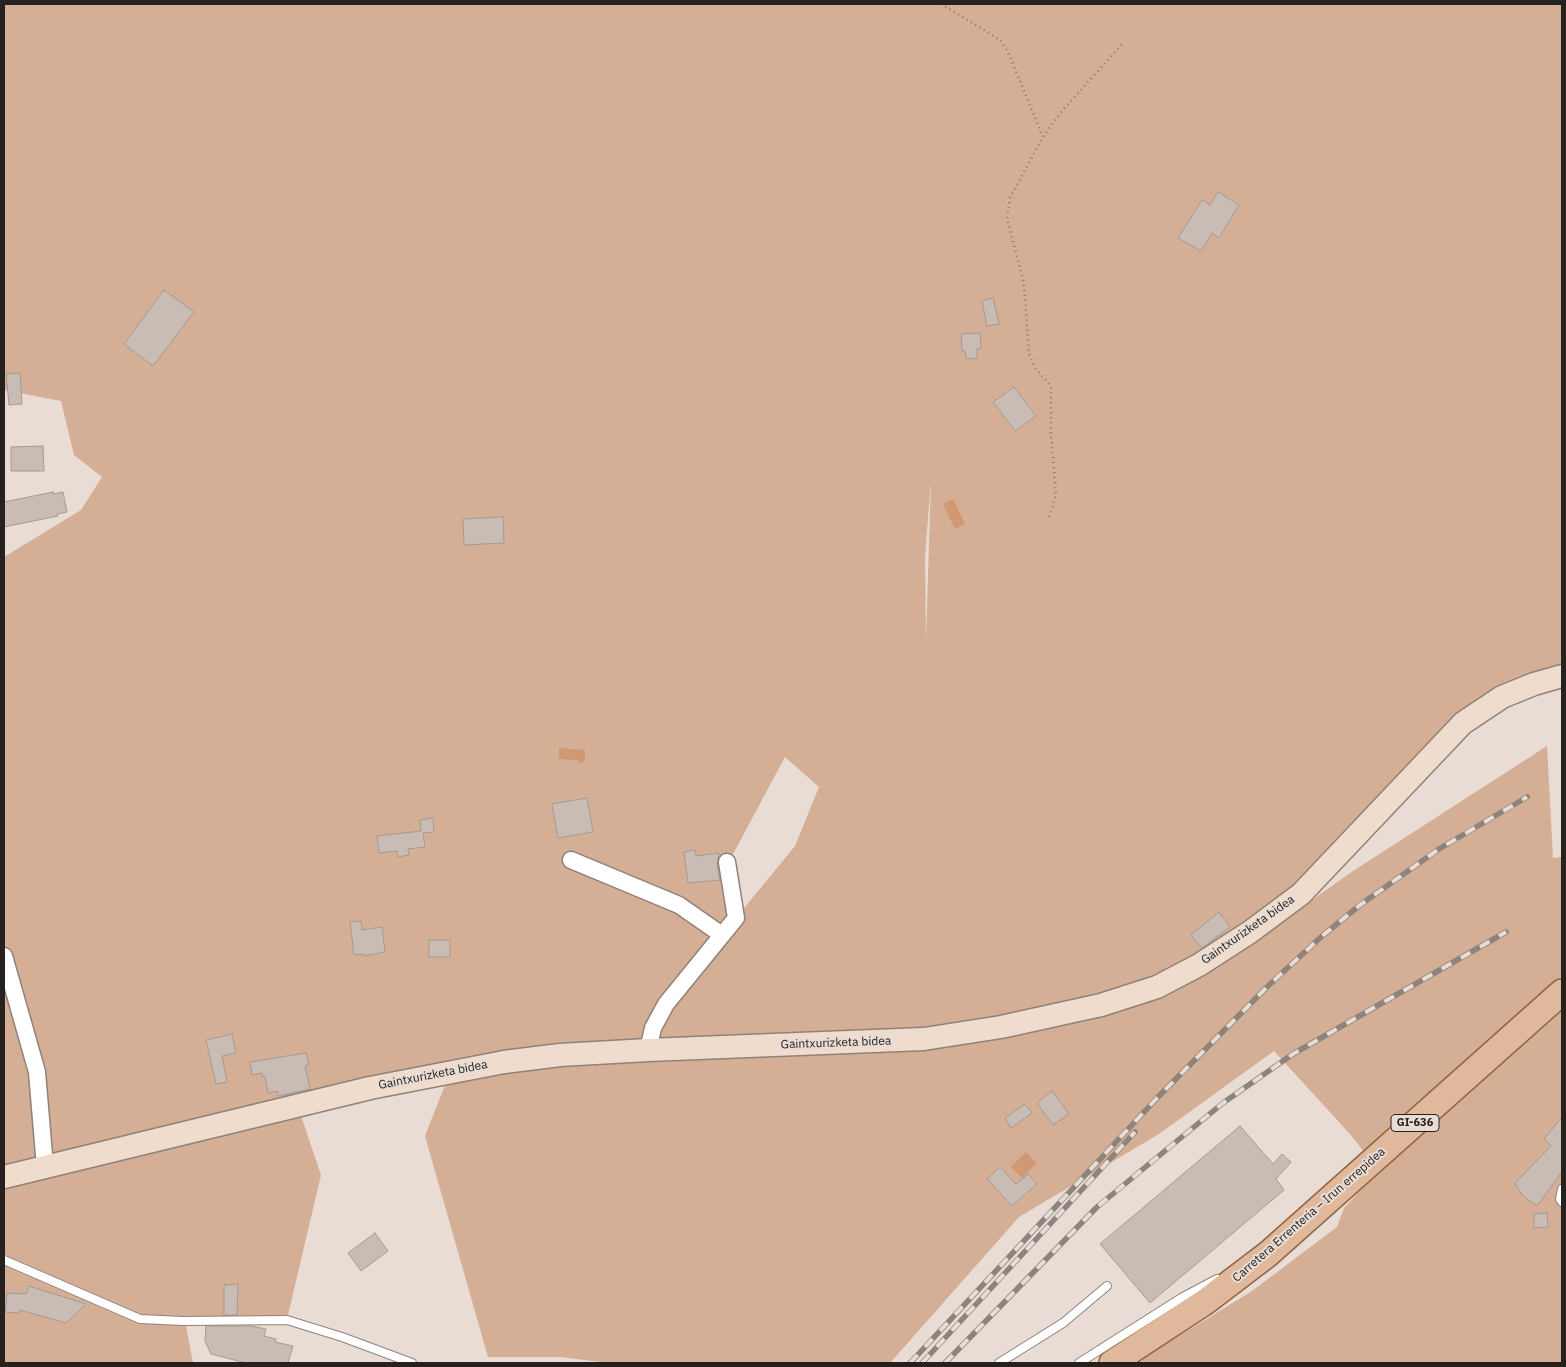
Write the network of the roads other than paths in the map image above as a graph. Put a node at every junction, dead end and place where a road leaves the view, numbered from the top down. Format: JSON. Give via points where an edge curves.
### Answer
{"nodes":[{"id":1,"x":1562,"y":676,"type":"edge"},
{"id":2,"x":571,"y":860,"type":"dead end"},
{"id":3,"x":727,"y":862,"type":"dead end"},
{"id":4,"x":722,"y":936,"type":"junction"},
{"id":5,"x":4,"y":956,"type":"edge"},
{"id":6,"x":1554,"y":1002,"type":"edge"},
{"id":7,"x":648,"y":1050,"type":"junction"},
{"id":8,"x":45,"y":1167,"type":"junction"},
{"id":9,"x":4,"y":1176,"type":"edge"},
{"id":10,"x":1562,"y":1189,"type":"edge"},
{"id":11,"x":1562,"y":1202,"type":"edge"},
{"id":12,"x":1268,"y":1254,"type":"junction"},
{"id":13,"x":4,"y":1260,"type":"edge"},
{"id":14,"x":1107,"y":1286,"type":"dead end"},
{"id":15,"x":412,"y":1363,"type":"edge"},
{"id":16,"x":998,"y":1363,"type":"edge"},
{"id":17,"x":1079,"y":1363,"type":"edge"},
{"id":18,"x":1112,"y":1363,"type":"edge"}],
"edges":[{"from":1,"to":7,"type":"main road","name":"Gaintxurizketa bidea","via":[[1502,696],[1463,723],[1301,894],[1226,949],[1157,987],[1092,1007],[924,1040]]},
{"from":2,"to":4,"type":"street","via":[[679,905]]},
{"from":3,"to":4,"type":"street","via":[[736,918]]},
{"from":4,"to":7,"type":"street","via":[[666,1004],[653,1028]]},
{"from":5,"to":8,"type":"street","via":[[37,1072]]},
{"from":6,"to":12,"type":"main road","name":"Carretera Errenteria – Irun errepidea","number":"GI-636"},
{"from":7,"to":8,"type":"main road","name":"Gaintxurizketa bidea","via":[[551,1056],[446,1072]]},
{"from":8,"to":9,"type":"main road","name":"Gaintxurizketa bidea"},
{"from":10,"to":11,"type":"lane"},
{"from":12,"to":17,"type":"lane","via":[[1183,1296]]},
{"from":12,"to":18,"type":"main road","name":"Carretera Errenteria – Irun errepidea","number":"GI-636","via":[[1205,1302]]},
{"from":13,"to":15,"type":"lane","via":[[140,1319],[287,1320]]},
{"from":14,"to":16,"type":"lane","via":[[1064,1323]]}]}
